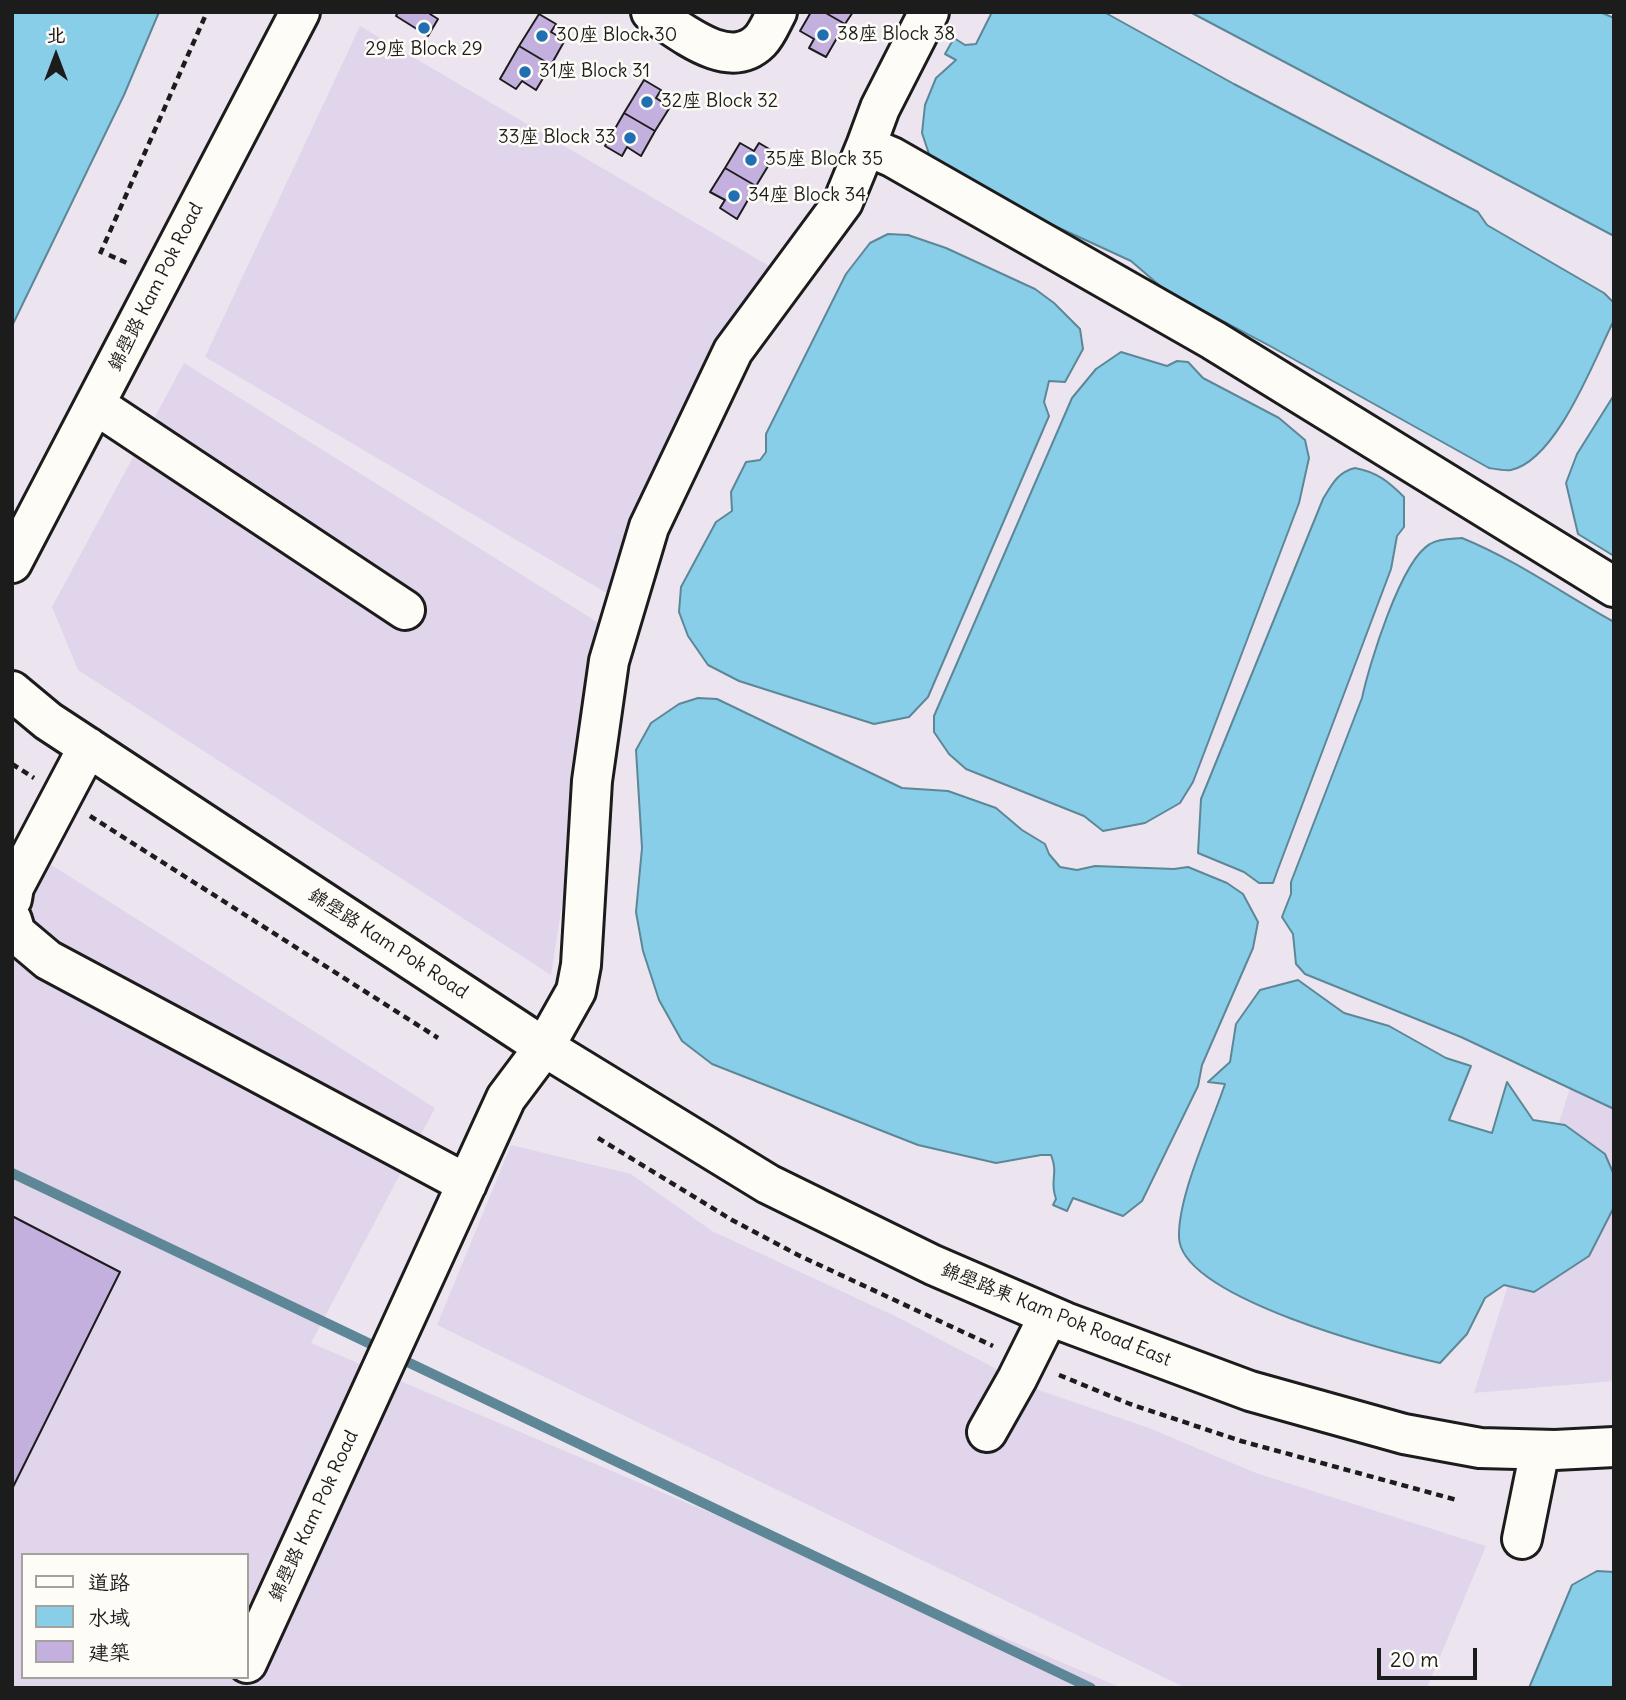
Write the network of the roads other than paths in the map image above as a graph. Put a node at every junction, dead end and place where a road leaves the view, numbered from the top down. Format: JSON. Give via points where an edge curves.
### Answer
{"nodes":[{"id":1,"x":300,"y":12,"type":"edge"},
{"id":2,"x":651,"y":12,"type":"edge"},
{"id":3,"x":777,"y":12,"type":"edge"},
{"id":4,"x":929,"y":12,"type":"edge"},
{"id":5,"x":866,"y":146,"type":"junction"},
{"id":6,"x":96,"y":405,"type":"junction"},
{"id":7,"x":12,"y":563,"type":"edge"},
{"id":8,"x":1614,"y":587,"type":"edge"},
{"id":9,"x":405,"y":610,"type":"dead end"},
{"id":10,"x":12,"y":691,"type":"edge"},
{"id":11,"x":88,"y":747,"type":"junction"},
{"id":12,"x":12,"y":899,"type":"edge"},
{"id":13,"x":12,"y":920,"type":"edge"},
{"id":14,"x":545,"y":1046,"type":"junction"},
{"id":15,"x":467,"y":1184,"type":"junction"},
{"id":16,"x":1049,"y":1315,"type":"junction"},
{"id":17,"x":987,"y":1432,"type":"dead end"},
{"id":18,"x":1614,"y":1447,"type":"edge"},
{"id":19,"x":1540,"y":1450,"type":"junction"},
{"id":20,"x":1522,"y":1539,"type":"dead end"},
{"id":21,"x":248,"y":1661,"type":"edge"}],
"edges":[{"from":1,"to":6,"type":"street","name":"錦壆路 Kam Pok Road"},
{"from":2,"to":3,"type":"street","via":[[715,51],[729,54],[761,40]]},
{"from":4,"to":5,"type":"street"},
{"from":5,"to":8,"type":"street","via":[[1213,340]]},
{"from":5,"to":14,"type":"street","via":[[843,202],[733,351],[649,527],[607,673],[592,781],[576,991]]},
{"from":6,"to":7,"type":"street","name":"錦壆路 Kam Pok Road"},
{"from":6,"to":9,"type":"street"},
{"from":10,"to":11,"type":"street","name":"錦壆路 Kam Pok Road"},
{"from":11,"to":12,"type":"street","via":[[14,887]]},
{"from":11,"to":14,"type":"street","name":"錦壆路 Kam Pok Road"},
{"from":13,"to":15,"type":"street","via":[[16,933],[48,961]]},
{"from":14,"to":15,"type":"street","via":[[506,1098]]},
{"from":14,"to":16,"type":"street","name":"錦壆路東 Kam Pok Road East","via":[[768,1184],[933,1265]]},
{"from":15,"to":21,"type":"street","name":"錦壆路 Kam Pok Road"},
{"from":16,"to":17,"type":"street"},
{"from":16,"to":19,"type":"street","name":"錦壆路東 Kam Pok Road East","via":[[1250,1391],[1404,1434],[1480,1448]]},
{"from":18,"to":19,"type":"street","name":"錦壆路東 Kam Pok Road East"},
{"from":19,"to":20,"type":"street"}]}
